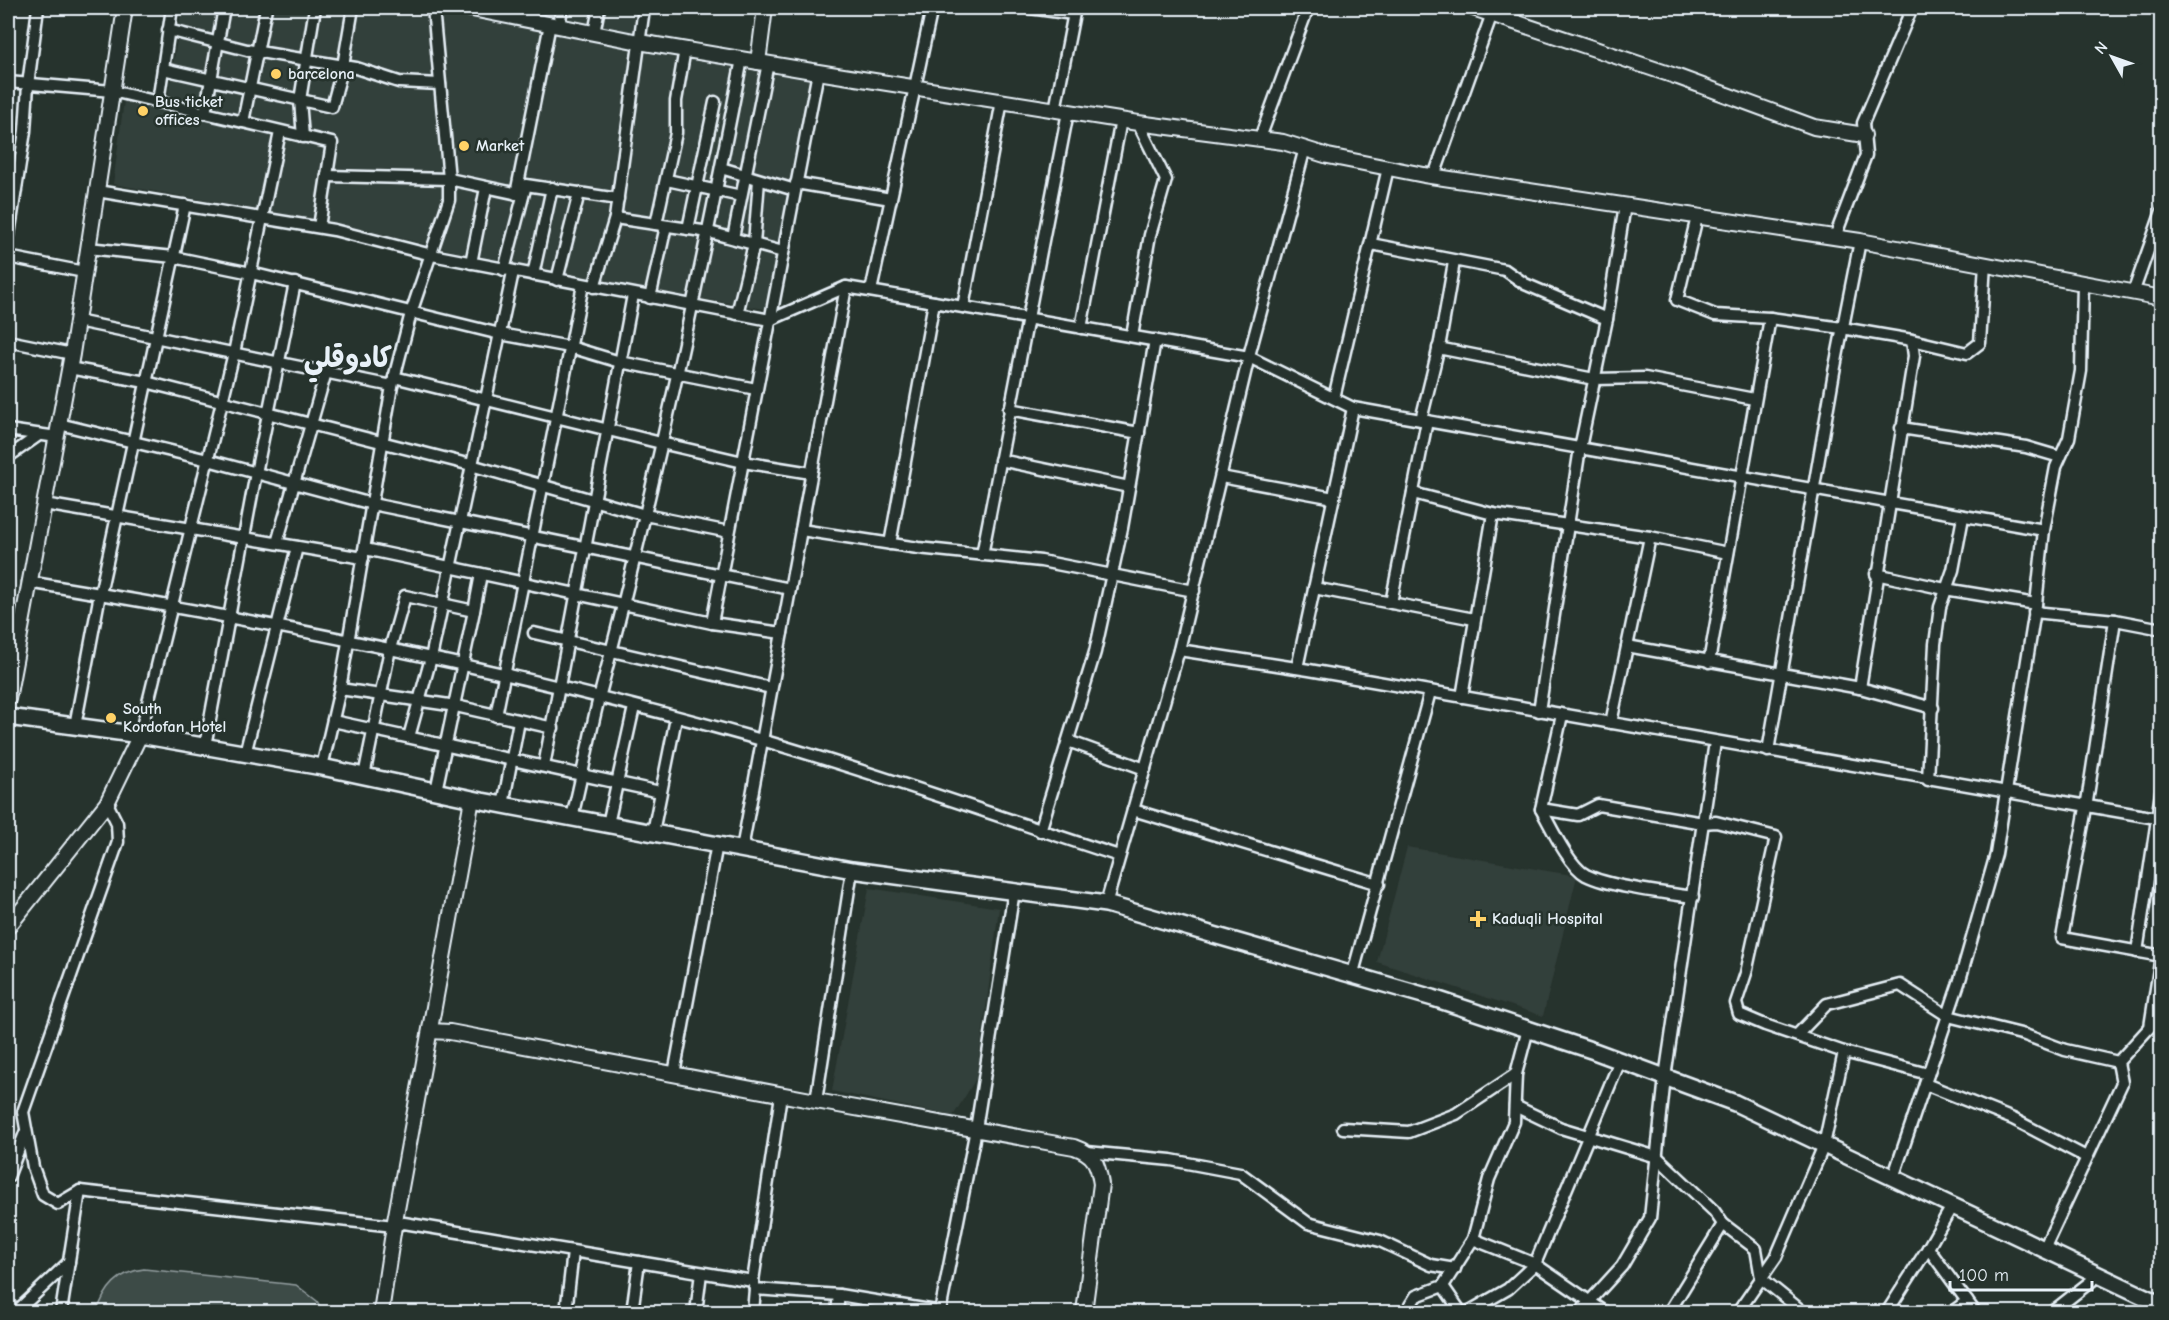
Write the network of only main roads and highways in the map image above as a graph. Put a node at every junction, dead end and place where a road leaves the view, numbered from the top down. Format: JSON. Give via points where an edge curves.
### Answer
{"nodes":[{"id":1,"x":8,"y":717,"type":"edge"},
{"id":2,"x":2157,"y":1306,"type":"edge"}],
"edges":[{"from":1,"to":2,"type":"main road","via":[[322,767],[852,870],[1106,904],[1353,973],[1620,1060],[1735,1103]]}]}
